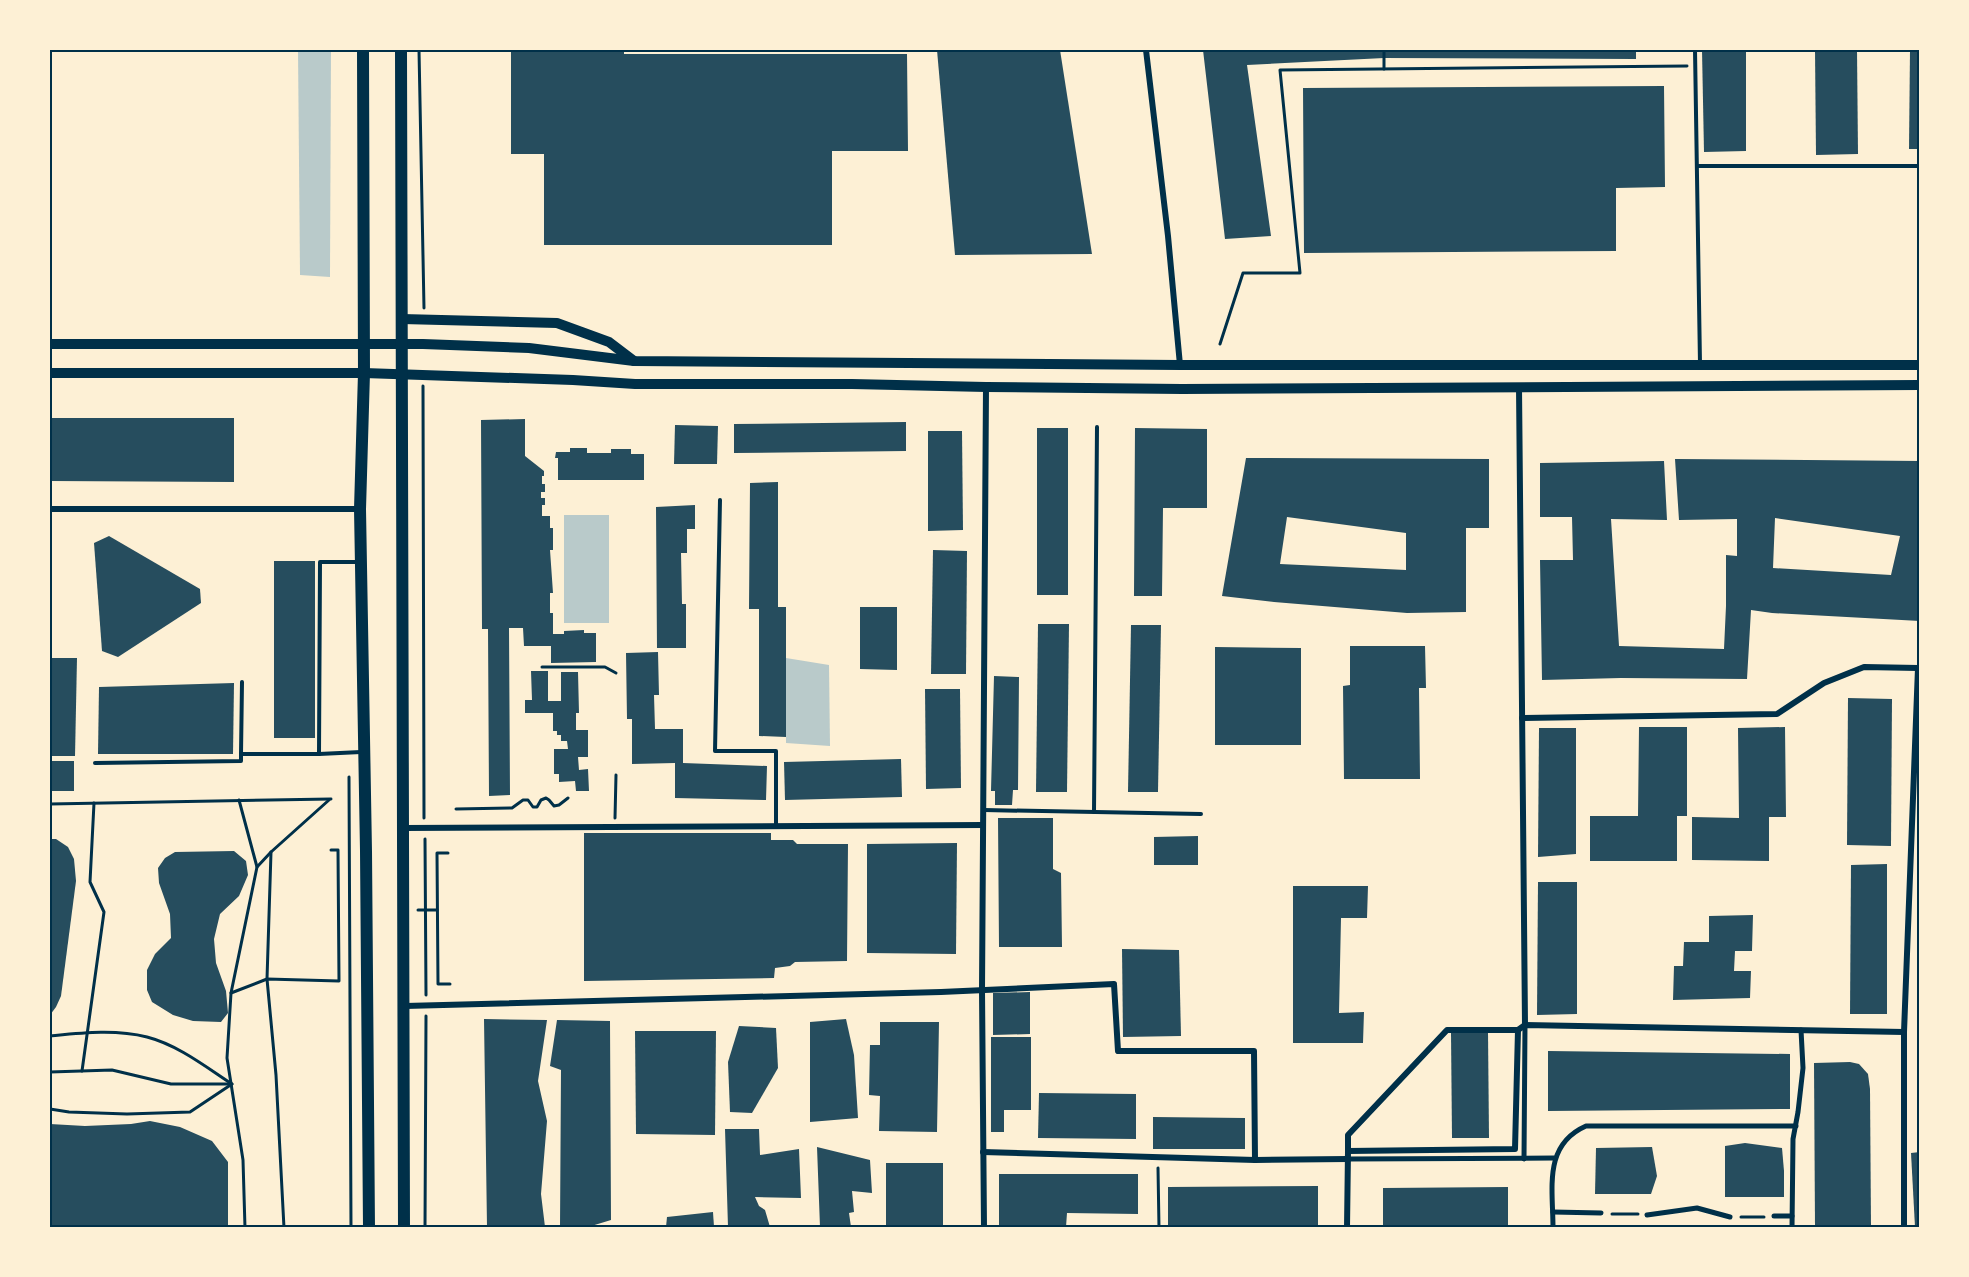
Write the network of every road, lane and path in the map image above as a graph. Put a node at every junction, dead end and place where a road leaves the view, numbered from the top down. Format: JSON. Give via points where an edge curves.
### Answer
{"nodes":[{"id":1,"x":363,"y":50,"type":"edge"},
{"id":2,"x":401,"y":50,"type":"edge"},
{"id":3,"x":419,"y":50,"type":"edge"},
{"id":4,"x":1146,"y":50,"type":"edge"},
{"id":5,"x":1384,"y":50,"type":"edge"},
{"id":6,"x":1695,"y":50,"type":"edge"},
{"id":7,"x":1695,"y":66,"type":"junction"},
{"id":8,"x":1384,"y":69,"type":"junction"},
{"id":9,"x":1697,"y":166,"type":"junction"},
{"id":10,"x":1920,"y":166,"type":"edge"},
{"id":11,"x":424,"y":318,"type":"junction"},
{"id":12,"x":402,"y":319,"type":"junction"},
{"id":13,"x":50,"y":344,"type":"edge"},
{"id":14,"x":363,"y":344,"type":"junction"},
{"id":15,"x":1220,"y":344,"type":"dead end"},
{"id":16,"x":402,"y":345,"type":"junction"},
{"id":17,"x":634,"y":361,"type":"junction"},
{"id":18,"x":1180,"y":365,"type":"junction"},
{"id":19,"x":1700,"y":365,"type":"junction"},
{"id":20,"x":1920,"y":365,"type":"edge"},
{"id":21,"x":50,"y":373,"type":"edge"},
{"id":22,"x":364,"y":373,"type":"junction"},
{"id":23,"x":403,"y":375,"type":"junction"},
{"id":24,"x":423,"y":375,"type":"junction"},
{"id":25,"x":1920,"y":385,"type":"edge"},
{"id":26,"x":986,"y":387,"type":"junction"},
{"id":27,"x":1519,"y":387,"type":"junction"},
{"id":28,"x":1097,"y":427,"type":"dead end"},
{"id":29,"x":720,"y":500,"type":"dead end"},
{"id":30,"x":50,"y":509,"type":"edge"},
{"id":31,"x":360,"y":510,"type":"junction"},
{"id":32,"x":361,"y":562,"type":"junction"},
{"id":33,"x":542,"y":667,"type":"dead end"},
{"id":34,"x":1919,"y":668,"type":"edge"},
{"id":35,"x":616,"y":673,"type":"dead end"},
{"id":36,"x":242,"y":682,"type":"dead end"},
{"id":37,"x":1522,"y":718,"type":"junction"},
{"id":38,"x":364,"y":752,"type":"junction"},
{"id":39,"x":241,"y":754,"type":"junction"},
{"id":40,"x":319,"y":754,"type":"junction"},
{"id":41,"x":95,"y":763,"type":"dead end"},
{"id":42,"x":616,"y":775,"type":"dead end"},
{"id":43,"x":568,"y":798,"type":"dead end"},
{"id":44,"x":239,"y":800,"type":"junction"},
{"id":45,"x":94,"y":803,"type":"junction"},
{"id":46,"x":50,"y":804,"type":"edge"},
{"id":47,"x":456,"y":809,"type":"dead end"},
{"id":48,"x":983,"y":810,"type":"junction"},
{"id":49,"x":1094,"y":812,"type":"junction"},
{"id":50,"x":1201,"y":814,"type":"dead end"},
{"id":51,"x":983,"y":825,"type":"junction"},
{"id":52,"x":776,"y":826,"type":"junction"},
{"id":53,"x":615,"y":827,"type":"junction"},
{"id":54,"x":404,"y":828,"type":"junction"},
{"id":55,"x":424,"y":828,"type":"junction"},
{"id":56,"x":331,"y":850,"type":"dead end"},
{"id":57,"x":271,"y":852,"type":"junction"},
{"id":58,"x":448,"y":853,"type":"dead end"},
{"id":59,"x":257,"y":867,"type":"junction"},
{"id":60,"x":267,"y":980,"type":"junction"},
{"id":61,"x":450,"y":984,"type":"dead end"},
{"id":62,"x":982,"y":990,"type":"junction"},
{"id":63,"x":231,"y":993,"type":"junction"},
{"id":64,"x":426,"y":1004,"type":"junction"},
{"id":65,"x":405,"y":1006,"type":"junction"},
{"id":66,"x":1525,"y":1025,"type":"junction"},
{"id":67,"x":1518,"y":1030,"type":"junction"},
{"id":68,"x":1801,"y":1030,"type":"junction"},
{"id":69,"x":87,"y":1032,"type":"junction"},
{"id":70,"x":1904,"y":1032,"type":"junction"},
{"id":71,"x":50,"y":1036,"type":"edge"},
{"id":72,"x":82,"y":1071,"type":"junction"},
{"id":73,"x":50,"y":1072,"type":"edge"},
{"id":74,"x":232,"y":1084,"type":"junction"},
{"id":75,"x":50,"y":1108,"type":"edge"},
{"id":76,"x":1796,"y":1126,"type":"junction"},
{"id":77,"x":1348,"y":1151,"type":"junction"},
{"id":78,"x":983,"y":1152,"type":"junction"},
{"id":79,"x":1158,"y":1157,"type":"junction"},
{"id":80,"x":1554,"y":1158,"type":"junction"},
{"id":81,"x":1348,"y":1159,"type":"junction"},
{"id":82,"x":1524,"y":1159,"type":"junction"},
{"id":83,"x":1256,"y":1160,"type":"junction"},
{"id":84,"x":1553,"y":1212,"type":"junction"},
{"id":85,"x":1601,"y":1214,"type":"joint"},
{"id":86,"x":1647,"y":1215,"type":"joint"},
{"id":87,"x":1774,"y":1216,"type":"joint"},
{"id":88,"x":1792,"y":1216,"type":"junction"},
{"id":89,"x":1730,"y":1217,"type":"joint"},
{"id":90,"x":245,"y":1227,"type":"edge"},
{"id":91,"x":284,"y":1227,"type":"edge"},
{"id":92,"x":369,"y":1227,"type":"edge"},
{"id":93,"x":404,"y":1227,"type":"edge"},
{"id":94,"x":426,"y":1227,"type":"edge"},
{"id":95,"x":984,"y":1227,"type":"edge"},
{"id":96,"x":1159,"y":1227,"type":"edge"},
{"id":97,"x":1347,"y":1227,"type":"edge"},
{"id":98,"x":1553,"y":1227,"type":"edge"},
{"id":99,"x":1792,"y":1227,"type":"edge"},
{"id":100,"x":1904,"y":1227,"type":"edge"}],
"edges":[{"from":1,"to":14,"type":"main road"},
{"from":2,"to":12,"type":"main road"},
{"from":3,"to":11,"type":"path"},
{"from":4,"to":18,"type":"street"},
{"from":5,"to":8,"type":"path"},
{"from":6,"to":7,"type":"lane"},
{"from":7,"to":8,"type":"path"},
{"from":7,"to":9,"type":"lane"},
{"from":8,"to":15,"type":"path","via":[[1280,70],[1300,273],[1243,273]]},
{"from":9,"to":10,"type":"lane"},
{"from":9,"to":19,"type":"lane"},
{"from":11,"to":12,"type":"main road"},
{"from":11,"to":17,"type":"main road","via":[[557,323],[609,342]]},
{"from":12,"to":16,"type":"main road"},
{"from":13,"to":14,"type":"main road"},
{"from":14,"to":16,"type":"main road"},
{"from":14,"to":22,"type":"main road"},
{"from":16,"to":17,"type":"main road","via":[[529,348]]},
{"from":16,"to":23,"type":"main road"},
{"from":17,"to":18,"type":"main road"},
{"from":18,"to":19,"type":"main road"},
{"from":19,"to":20,"type":"main road"},
{"from":21,"to":22,"type":"main road"},
{"from":22,"to":23,"type":"main road"},
{"from":22,"to":31,"type":"main road"},
{"from":23,"to":24,"type":"main road"},
{"from":23,"to":54,"type":"main road"},
{"from":24,"to":26,"type":"main road","via":[[635,384]]},
{"from":24,"to":55,"type":"path"},
{"from":25,"to":27,"type":"main road"},
{"from":26,"to":27,"type":"main road"},
{"from":26,"to":48,"type":"street"},
{"from":27,"to":37,"type":"street"},
{"from":28,"to":49,"type":"lane"},
{"from":29,"to":52,"type":"lane","via":[[715,751],[776,751]]},
{"from":30,"to":31,"type":"street"},
{"from":31,"to":32,"type":"main road"},
{"from":32,"to":38,"type":"main road"},
{"from":32,"to":40,"type":"lane","via":[[320,562]]},
{"from":33,"to":35,"type":"path","via":[[605,667]]},
{"from":34,"to":37,"type":"street","via":[[1864,667],[1824,683],[1777,714]]},
{"from":34,"to":70,"type":"street"},
{"from":36,"to":39,"type":"lane"},
{"from":37,"to":66,"type":"street"},
{"from":38,"to":40,"type":"lane"},
{"from":38,"to":92,"type":"main road"},
{"from":39,"to":40,"type":"lane"},
{"from":39,"to":41,"type":"lane","via":[[241,761]]},
{"from":42,"to":53,"type":"path"},
{"from":43,"to":47,"type":"path","via":[[554,806],[546,798],[537,807],[523,800],[512,808]]},
{"from":44,"to":45,"type":"path"},
{"from":44,"to":57,"type":"path","via":[[331,799]]},
{"from":44,"to":59,"type":"path"},
{"from":45,"to":46,"type":"path"},
{"from":45,"to":69,"type":"path","via":[[90,882],[104,912]]},
{"from":48,"to":49,"type":"lane"},
{"from":48,"to":51,"type":"street"},
{"from":49,"to":50,"type":"lane"},
{"from":51,"to":52,"type":"street"},
{"from":51,"to":62,"type":"street"},
{"from":52,"to":53,"type":"street"},
{"from":53,"to":55,"type":"street"},
{"from":54,"to":55,"type":"street"},
{"from":54,"to":65,"type":"main road"},
{"from":55,"to":64,"type":"path"},
{"from":56,"to":60,"type":"path","via":[[338,850],[339,981]]},
{"from":57,"to":59,"type":"path"},
{"from":57,"to":60,"type":"path"},
{"from":58,"to":61,"type":"path","via":[[437,853],[438,984]]},
{"from":59,"to":63,"type":"path"},
{"from":60,"to":63,"type":"path"},
{"from":60,"to":91,"type":"path"},
{"from":62,"to":64,"type":"street"},
{"from":62,"to":78,"type":"street"},
{"from":62,"to":83,"type":"street","via":[[1114,984],[1118,1051],[1254,1051]]},
{"from":63,"to":74,"type":"path","via":[[227,1058]]},
{"from":64,"to":65,"type":"street"},
{"from":64,"to":94,"type":"path"},
{"from":65,"to":93,"type":"main road"},
{"from":66,"to":67,"type":"street"},
{"from":66,"to":68,"type":"street"},
{"from":66,"to":82,"type":"street"},
{"from":67,"to":77,"type":"street","via":[[1447,1030],[1348,1136]]},
{"from":67,"to":77,"type":"street","via":[[1515,1149]]},
{"from":68,"to":70,"type":"street"},
{"from":68,"to":76,"type":"street","via":[[1803,1068]]},
{"from":69,"to":71,"type":"path"},
{"from":69,"to":72,"type":"path"},
{"from":69,"to":74,"type":"path","via":[[148,1038],[178,1050]]},
{"from":70,"to":100,"type":"street"},
{"from":72,"to":73,"type":"path"},
{"from":72,"to":74,"type":"path","via":[[112,1070],[171,1084]]},
{"from":74,"to":75,"type":"path","via":[[190,1112],[127,1114]]},
{"from":74,"to":90,"type":"path","via":[[243,1161]]},
{"from":76,"to":80,"type":"street","via":[[1586,1126],[1567,1137]]},
{"from":76,"to":88,"type":"street"},
{"from":77,"to":81,"type":"street"},
{"from":78,"to":79,"type":"street"},
{"from":78,"to":95,"type":"street"},
{"from":79,"to":83,"type":"street"},
{"from":79,"to":96,"type":"path"},
{"from":80,"to":82,"type":"street"},
{"from":80,"to":84,"type":"street"},
{"from":81,"to":82,"type":"street"},
{"from":81,"to":83,"type":"street"},
{"from":81,"to":97,"type":"street"},
{"from":84,"to":85,"type":"street"},
{"from":84,"to":98,"type":"street"},
{"from":85,"to":86,"type":"path"},
{"from":86,"to":89,"type":"street","via":[[1697,1208]]},
{"from":87,"to":88,"type":"street"},
{"from":87,"to":89,"type":"path"},
{"from":88,"to":99,"type":"street"}]}
